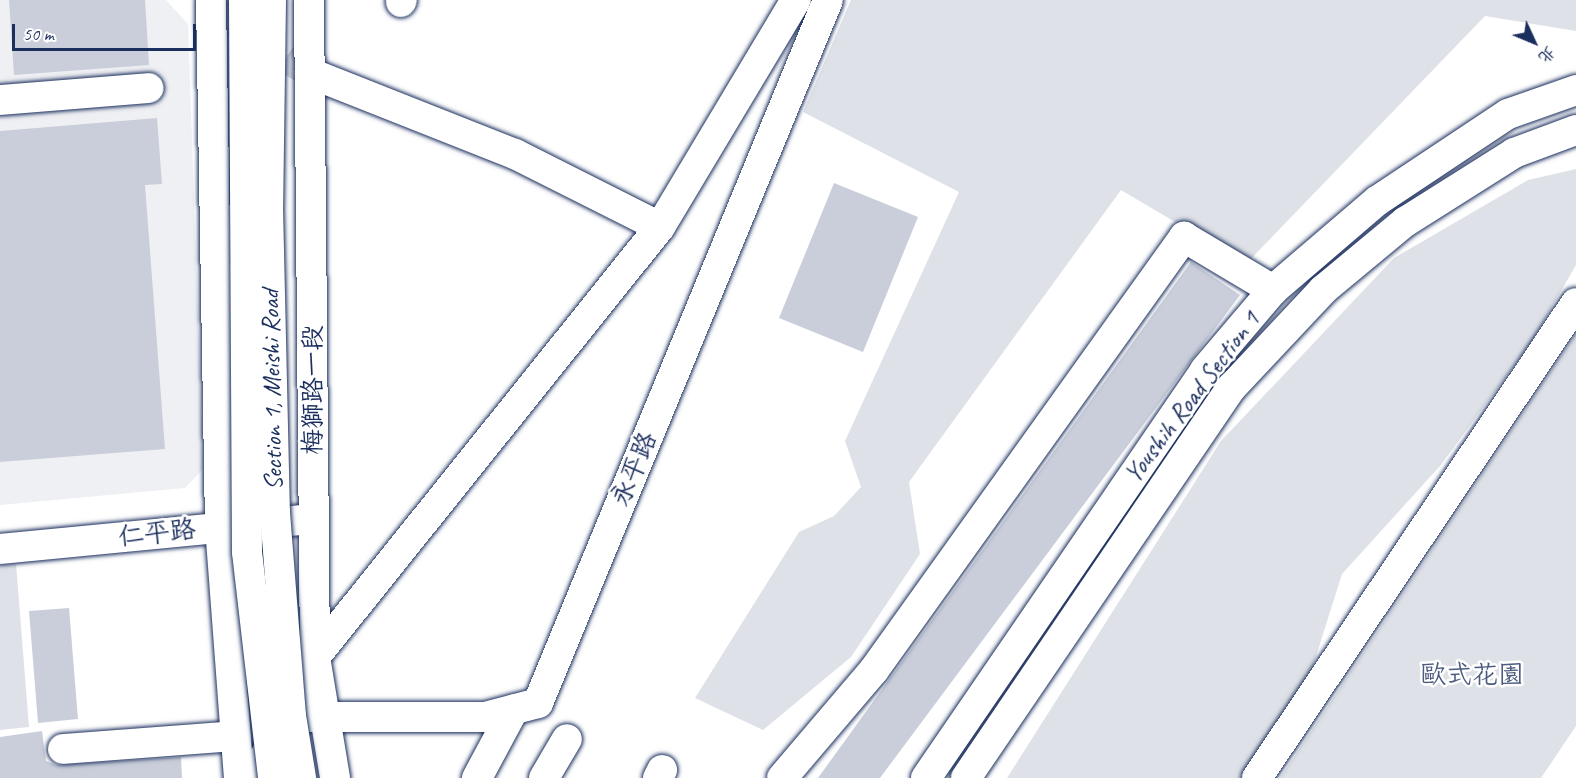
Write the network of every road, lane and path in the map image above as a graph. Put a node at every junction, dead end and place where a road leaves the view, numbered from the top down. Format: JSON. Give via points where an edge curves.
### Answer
{"nodes":[{"id":1,"x":244,"y":0,"type":"edge"},
{"id":2,"x":271,"y":0,"type":"edge"},
{"id":3,"x":309,"y":0,"type":"edge"},
{"id":4,"x":796,"y":0,"type":"edge"},
{"id":5,"x":826,"y":1,"type":"edge"},
{"id":6,"x":206,"y":2,"type":"edge"},
{"id":7,"x":310,"y":73,"type":"junction"},
{"id":8,"x":149,"y":88,"type":"dead end"},
{"id":9,"x":1576,"y":90,"type":"edge"},
{"id":10,"x":0,"y":100,"type":"edge"},
{"id":11,"x":1576,"y":130,"type":"edge"},
{"id":12,"x":660,"y":227,"type":"junction"},
{"id":13,"x":1273,"y":290,"type":"junction"},
{"id":14,"x":1576,"y":303,"type":"edge"},
{"id":15,"x":314,"y":519,"type":"junction"},
{"id":16,"x":220,"y":526,"type":"junction"},
{"id":17,"x":0,"y":549,"type":"edge"},
{"id":18,"x":315,"y":657,"type":"junction"},
{"id":19,"x":514,"y":709,"type":"junction"},
{"id":20,"x":321,"y":714,"type":"junction"},
{"id":21,"x":285,"y":717,"type":"junction"},
{"id":22,"x":236,"y":736,"type":"junction"},
{"id":23,"x":567,"y":739,"type":"dead end"},
{"id":24,"x":63,"y":750,"type":"dead end"},
{"id":25,"x":239,"y":778,"type":"edge"},
{"id":26,"x":254,"y":778,"type":"edge"},
{"id":27,"x":273,"y":778,"type":"edge"},
{"id":28,"x":302,"y":778,"type":"edge"},
{"id":29,"x":335,"y":778,"type":"edge"},
{"id":30,"x":477,"y":778,"type":"edge"},
{"id":31,"x":544,"y":778,"type":"edge"},
{"id":32,"x":782,"y":778,"type":"edge"},
{"id":33,"x":926,"y":778,"type":"edge"},
{"id":34,"x":966,"y":778,"type":"edge"},
{"id":35,"x":1257,"y":778,"type":"edge"}],
"edges":[{"from":1,"to":27,"type":"street","name":"Section 1, Meishi Road","bridge":true,"via":[[248,552]]},
{"from":2,"to":28,"type":"street","name":"Section 1, Meishi Road","bridge":true,"via":[[268,207],[275,513],[291,716]]},
{"from":3,"to":7,"type":"street","name":"梅獅路一段"},
{"from":4,"to":12,"type":"street"},
{"from":5,"to":19,"type":"street","name":"永平路","via":[[538,703]]},
{"from":6,"to":16,"type":"street"},
{"from":7,"to":12,"type":"street","via":[[515,154]]},
{"from":7,"to":15,"type":"street","name":"梅獅路一段"},
{"from":8,"to":10,"type":"street"},
{"from":9,"to":13,"type":"street","name":"Youshih Road Section 1","via":[[1508,114],[1377,201]]},
{"from":11,"to":34,"type":"street","name":"Youshih Road Section 1","via":[[1514,153],[1405,222],[1316,298],[1233,387]]},
{"from":12,"to":18,"type":"street"},
{"from":13,"to":32,"type":"street","via":[[1184,237],[874,670]]},
{"from":13,"to":33,"type":"street","name":"Youshih Road Section 1","via":[[1205,370]]},
{"from":14,"to":35,"type":"street"},
{"from":15,"to":16,"type":"street","name":"仁平路"},
{"from":15,"to":18,"type":"street","name":"梅獅路一段"},
{"from":16,"to":17,"type":"street","name":"仁平路"},
{"from":16,"to":22,"type":"street"},
{"from":18,"to":20,"type":"street","name":"梅獅路一段"},
{"from":18,"to":21,"type":"street"},
{"from":19,"to":20,"type":"street","name":"永平路","via":[[485,717]]},
{"from":19,"to":30,"type":"street"},
{"from":20,"to":21,"type":"street","name":"永平路"},
{"from":20,"to":29,"type":"street","name":"梅獅路一段"},
{"from":21,"to":26,"type":"street"},
{"from":22,"to":24,"type":"street"},
{"from":22,"to":25,"type":"street"},
{"from":23,"to":31,"type":"street"}]}
